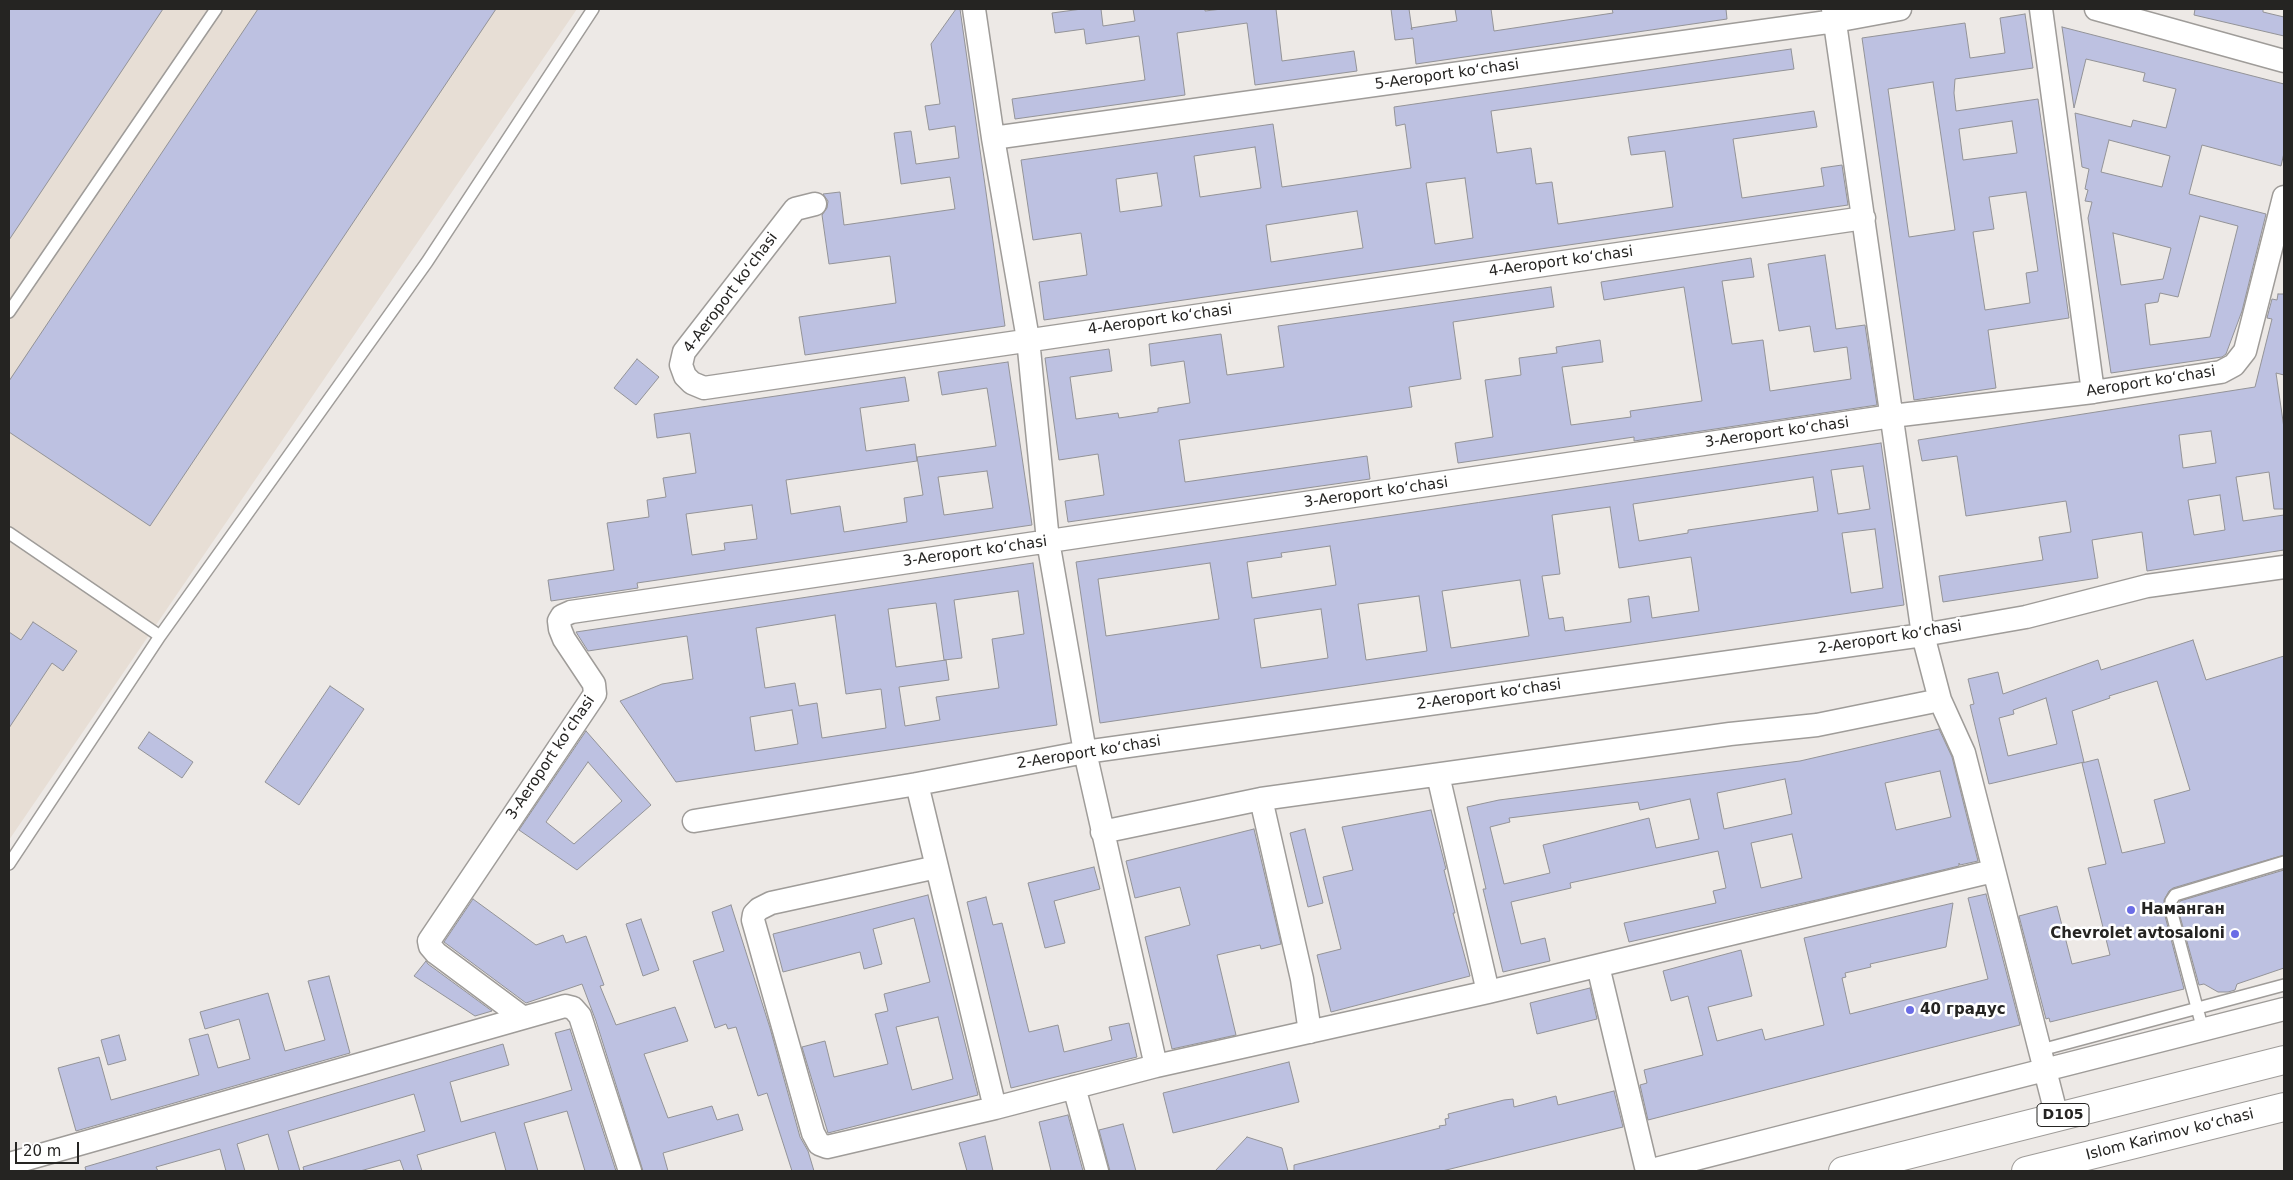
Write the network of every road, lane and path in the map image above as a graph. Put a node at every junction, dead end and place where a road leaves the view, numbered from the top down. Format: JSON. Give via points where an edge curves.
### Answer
{"nodes":[{"id":1,"x":216,"y":9,"type":"edge"},
{"id":2,"x":593,"y":9,"type":"edge"},
{"id":3,"x":974,"y":9,"type":"edge"},
{"id":4,"x":1900,"y":9,"type":"edge"},
{"id":5,"x":2041,"y":9,"type":"edge"},
{"id":6,"x":2096,"y":9,"type":"edge"},
{"id":7,"x":1834,"y":15,"type":"edge"},
{"id":8,"x":2284,"y":61,"type":"edge"},
{"id":9,"x":993,"y":138,"type":"junction"},
{"id":10,"x":2284,"y":197,"type":"edge"},
{"id":11,"x":815,"y":204,"type":"dead end"},
{"id":12,"x":1864,"y":218,"type":"junction"},
{"id":13,"x":9,"y":312,"type":"edge"},
{"id":14,"x":1028,"y":339,"type":"junction"},
{"id":15,"x":2093,"y":392,"type":"junction"},
{"id":16,"x":1892,"y":416,"type":"junction"},
{"id":17,"x":9,"y":533,"type":"edge"},
{"id":18,"x":1048,"y":541,"type":"junction"},
{"id":19,"x":2284,"y":566,"type":"edge"},
{"id":20,"x":1923,"y":635,"type":"junction"},
{"id":21,"x":160,"y":636,"type":"junction"},
{"id":22,"x":1940,"y":700,"type":"junction"},
{"id":23,"x":1085,"y":752,"type":"junction"},
{"id":24,"x":1438,"y":775,"type":"junction"},
{"id":25,"x":917,"y":784,"type":"junction"},
{"id":26,"x":1262,"y":799,"type":"junction"},
{"id":27,"x":694,"y":821,"type":"dead end"},
{"id":28,"x":1102,"y":832,"type":"junction"},
{"id":29,"x":2284,"y":862,"type":"edge"},
{"id":30,"x":9,"y":864,"type":"edge"},
{"id":31,"x":937,"y":867,"type":"junction"},
{"id":32,"x":1993,"y":871,"type":"junction"},
{"id":33,"x":1598,"y":966,"type":"junction"},
{"id":34,"x":2284,"y":985,"type":"edge"},
{"id":35,"x":1488,"y":992,"type":"junction"},
{"id":36,"x":2284,"y":1009,"type":"edge"},
{"id":37,"x":522,"y":1017,"type":"junction"},
{"id":38,"x":2200,"y":1019,"type":"junction"},
{"id":39,"x":1310,"y":1032,"type":"junction"},
{"id":40,"x":2284,"y":1060,"type":"edge"},
{"id":41,"x":2043,"y":1061,"type":"junction"},
{"id":42,"x":1156,"y":1066,"type":"junction"},
{"id":43,"x":1074,"y":1087,"type":"junction"},
{"id":44,"x":2284,"y":1107,"type":"edge"},
{"id":45,"x":996,"y":1108,"type":"junction"},
{"id":46,"x":2058,"y":1117,"type":"junction"},
{"id":47,"x":9,"y":1164,"type":"edge"},
{"id":48,"x":2080,"y":1165,"type":"edge"},
{"id":49,"x":630,"y":1171,"type":"edge"},
{"id":50,"x":1097,"y":1171,"type":"edge"},
{"id":51,"x":1647,"y":1171,"type":"edge"},
{"id":52,"x":1843,"y":1171,"type":"edge"},
{"id":53,"x":2026,"y":1171,"type":"edge"}],
"edges":[{"from":1,"to":13,"type":"lane"},
{"from":2,"to":21,"type":"lane","via":[[427,262]]},
{"from":3,"to":9,"type":"street"},
{"from":4,"to":7,"type":"street","name":"5-Aeroport koʻchasi"},
{"from":5,"to":15,"type":"street"},
{"from":6,"to":8,"type":"street"},
{"from":7,"to":9,"type":"street","name":"5-Aeroport koʻchasi"},
{"from":7,"to":12,"type":"street"},
{"from":9,"to":14,"type":"street"},
{"from":10,"to":15,"type":"street","name":"Aeroport koʻchasi","via":[[2245,351],[2234,365],[2221,372]]},
{"from":11,"to":14,"type":"street","name":"4-Aeroport koʻchasi","via":[[796,209],[684,352],[681,365],[692,383],[704,388]]},
{"from":12,"to":14,"type":"street","name":"4-Aeroport koʻchasi"},
{"from":12,"to":16,"type":"street"},
{"from":14,"to":18,"type":"street"},
{"from":15,"to":16,"type":"street","name":"Aeroport koʻchasi"},
{"from":16,"to":18,"type":"street","name":"3-Aeroport koʻchasi"},
{"from":16,"to":20,"type":"street"},
{"from":17,"to":21,"type":"lane"},
{"from":18,"to":23,"type":"street"},
{"from":18,"to":37,"type":"street","name":"3-Aeroport koʻchasi","via":[[580,610],[562,616],[560,629],[594,684],[595,694],[429,941],[436,953]]},
{"from":19,"to":20,"type":"street","name":"2-Aeroport koʻchasi","via":[[2148,586],[2026,617]]},
{"from":20,"to":22,"type":"street"},
{"from":20,"to":23,"type":"street","name":"2-Aeroport koʻchasi"},
{"from":21,"to":30,"type":"lane"},
{"from":22,"to":24,"type":"street","via":[[1817,725]]},
{"from":22,"to":32,"type":"street","via":[[1964,753]]},
{"from":23,"to":25,"type":"street","name":"2-Aeroport koʻchasi"},
{"from":23,"to":28,"type":"street"},
{"from":24,"to":26,"type":"street"},
{"from":24,"to":35,"type":"street"},
{"from":25,"to":27,"type":"street","name":"2-Aeroport koʻchasi"},
{"from":25,"to":31,"type":"street"},
{"from":26,"to":28,"type":"street"},
{"from":26,"to":39,"type":"street","via":[[1302,979]]},
{"from":28,"to":42,"type":"street"},
{"from":29,"to":38,"type":"lane","via":[[2175,895],[2171,901]]},
{"from":31,"to":45,"type":"street"},
{"from":31,"to":45,"type":"street","via":[[771,903],[759,909],[753,920],[813,1134],[819,1144],[839,1146]]},
{"from":32,"to":33,"type":"street"},
{"from":32,"to":41,"type":"street"},
{"from":33,"to":35,"type":"street"},
{"from":33,"to":51,"type":"street"},
{"from":34,"to":38,"type":"lane"},
{"from":35,"to":39,"type":"street"},
{"from":36,"to":38,"type":"street"},
{"from":37,"to":47,"type":"street"},
{"from":37,"to":49,"type":"street","via":[[565,1006],[573,1008],[580,1016]]},
{"from":38,"to":41,"type":"street"},
{"from":39,"to":42,"type":"street"},
{"from":40,"to":46,"type":"highway","number":"D105"},
{"from":41,"to":46,"type":"street"},
{"from":41,"to":51,"type":"street"},
{"from":42,"to":43,"type":"street"},
{"from":43,"to":45,"type":"street"},
{"from":43,"to":50,"type":"street"},
{"from":44,"to":48,"type":"highway","name":"Islom Karimov koʻchasi"},
{"from":46,"to":52,"type":"highway","number":"D105"},
{"from":48,"to":53,"type":"highway","name":"Islom Karimov koʻchasi"}]}
